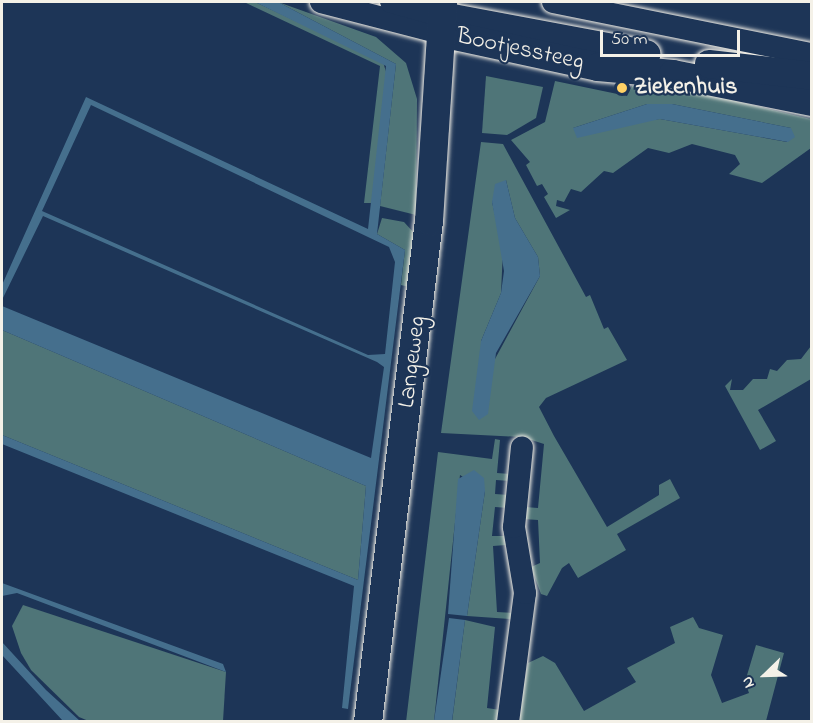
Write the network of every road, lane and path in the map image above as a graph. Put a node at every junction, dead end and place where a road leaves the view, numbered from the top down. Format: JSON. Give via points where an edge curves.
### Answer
{"nodes":[{"id":1,"x":321,"y":2,"type":"edge"},
{"id":2,"x":392,"y":2,"type":"edge"},
{"id":3,"x":553,"y":2,"type":"edge"},
{"id":4,"x":442,"y":17,"type":"edge"},
{"id":5,"x":812,"y":54,"type":"edge"},
{"id":6,"x":812,"y":76,"type":"edge"},
{"id":7,"x":812,"y":102,"type":"edge"},
{"id":8,"x":522,"y":447,"type":"dead end"},
{"id":9,"x":368,"y":722,"type":"edge"},
{"id":10,"x":508,"y":722,"type":"edge"}],
"edges":[{"from":1,"to":4,"type":"street"},
{"from":2,"to":4,"type":"street"},
{"from":3,"to":5,"type":"street"},
{"from":4,"to":6,"type":"main road","name":"Bootjessteeg","via":[[616,50]]},
{"from":4,"to":7,"type":"main road","name":"Bootjessteeg","via":[[598,67],[673,74]]},
{"from":4,"to":9,"type":"main road","name":"Langeweg","via":[[430,210]]},
{"from":8,"to":10,"type":"street","via":[[514,527],[525,593]]}]}
